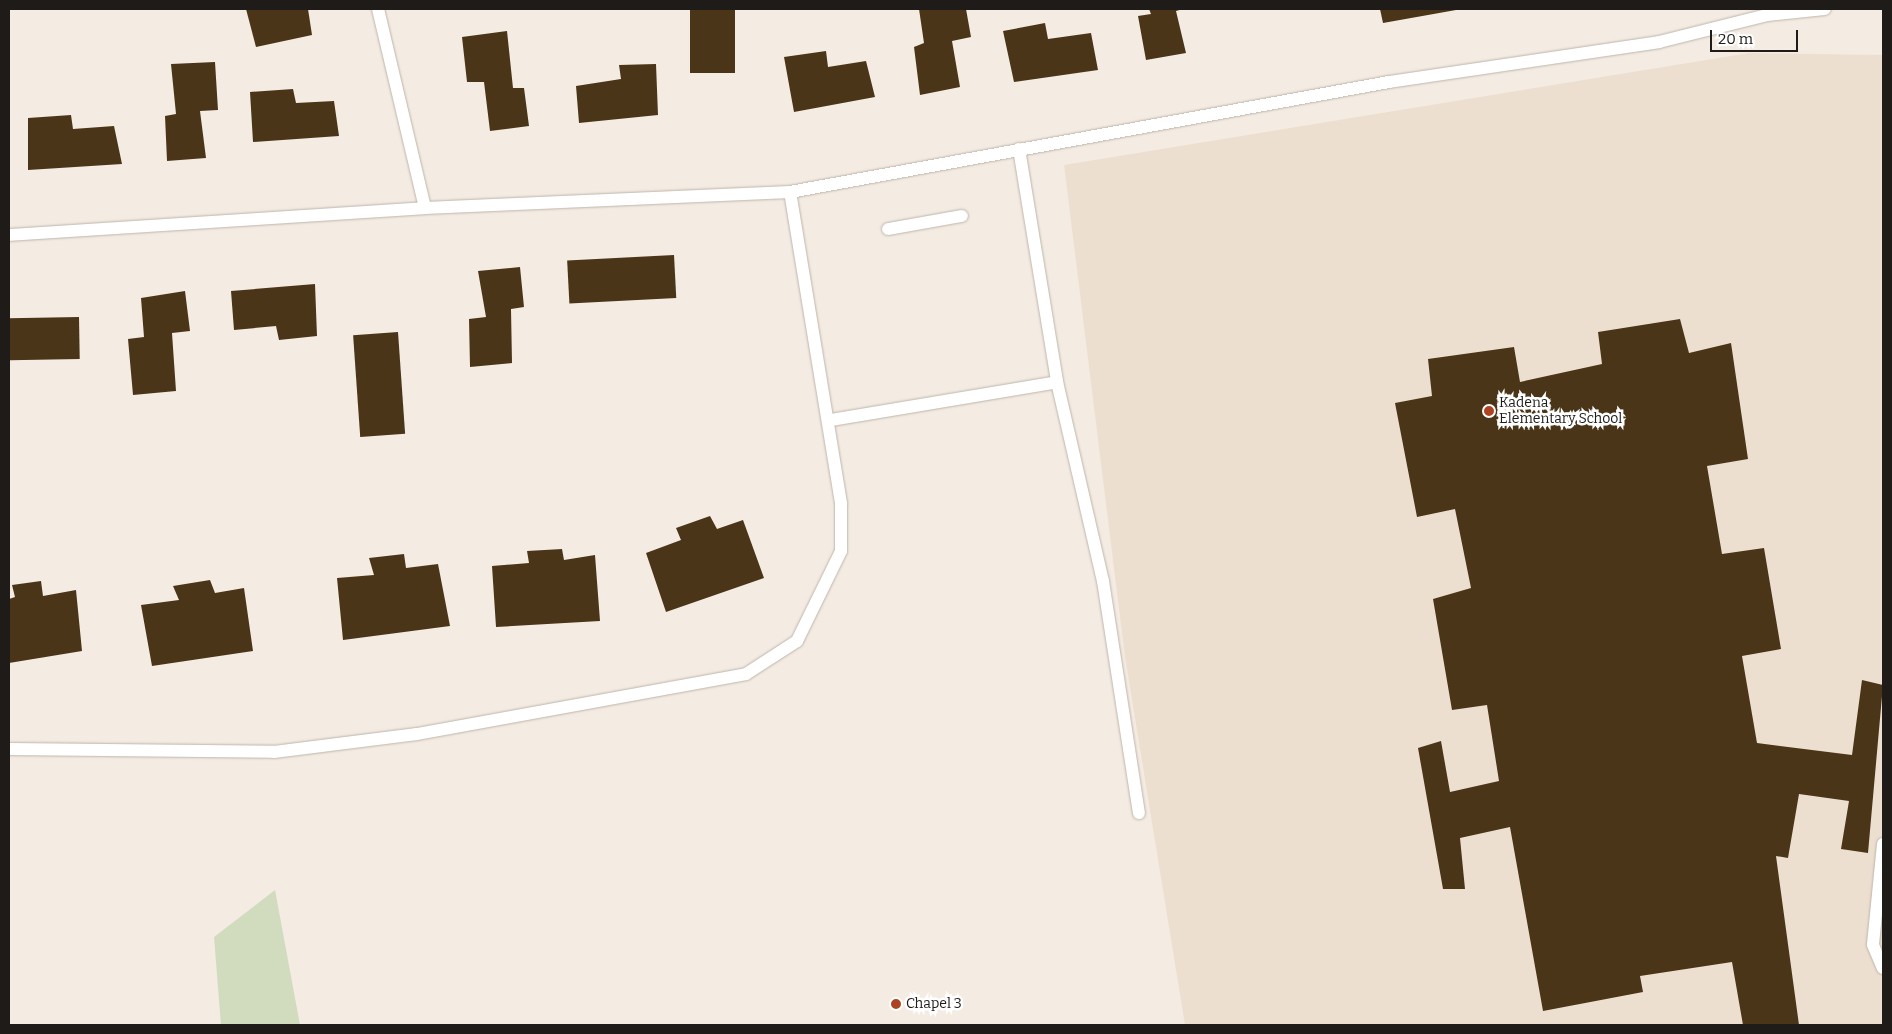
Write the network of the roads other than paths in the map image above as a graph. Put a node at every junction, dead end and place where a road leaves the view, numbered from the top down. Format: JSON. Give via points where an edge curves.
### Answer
{"nodes":[{"id":1,"x":378,"y":9,"type":"edge"},
{"id":2,"x":1825,"y":9,"type":"edge"},
{"id":3,"x":1767,"y":12,"type":"edge"},
{"id":4,"x":1018,"y":149,"type":"junction"},
{"id":5,"x":790,"y":192,"type":"junction"},
{"id":6,"x":425,"y":208,"type":"junction"},
{"id":7,"x":962,"y":216,"type":"dead end"},
{"id":8,"x":888,"y":230,"type":"dead end"},
{"id":9,"x":9,"y":234,"type":"edge"},
{"id":10,"x":1057,"y":382,"type":"junction"},
{"id":11,"x":831,"y":420,"type":"junction"},
{"id":12,"x":9,"y":750,"type":"edge"},
{"id":13,"x":1140,"y":813,"type":"dead end"},
{"id":14,"x":1883,"y":844,"type":"edge"},
{"id":15,"x":1883,"y":968,"type":"edge"}],
"edges":[{"from":1,"to":6,"type":"lane"},
{"from":2,"to":3,"type":"lane"},
{"from":3,"to":4,"type":"lane","via":[[1659,42],[1389,82]]},
{"from":4,"to":5,"type":"lane"},
{"from":4,"to":10,"type":"lane"},
{"from":5,"to":6,"type":"lane"},
{"from":5,"to":11,"type":"lane"},
{"from":6,"to":9,"type":"lane"},
{"from":7,"to":8,"type":"lane"},
{"from":10,"to":11,"type":"lane"},
{"from":10,"to":13,"type":"lane","via":[[1103,581]]},
{"from":11,"to":12,"type":"lane","via":[[841,551],[797,641],[746,674],[417,734],[274,752]]},
{"from":14,"to":15,"type":"lane","via":[[1873,945]]}]}
